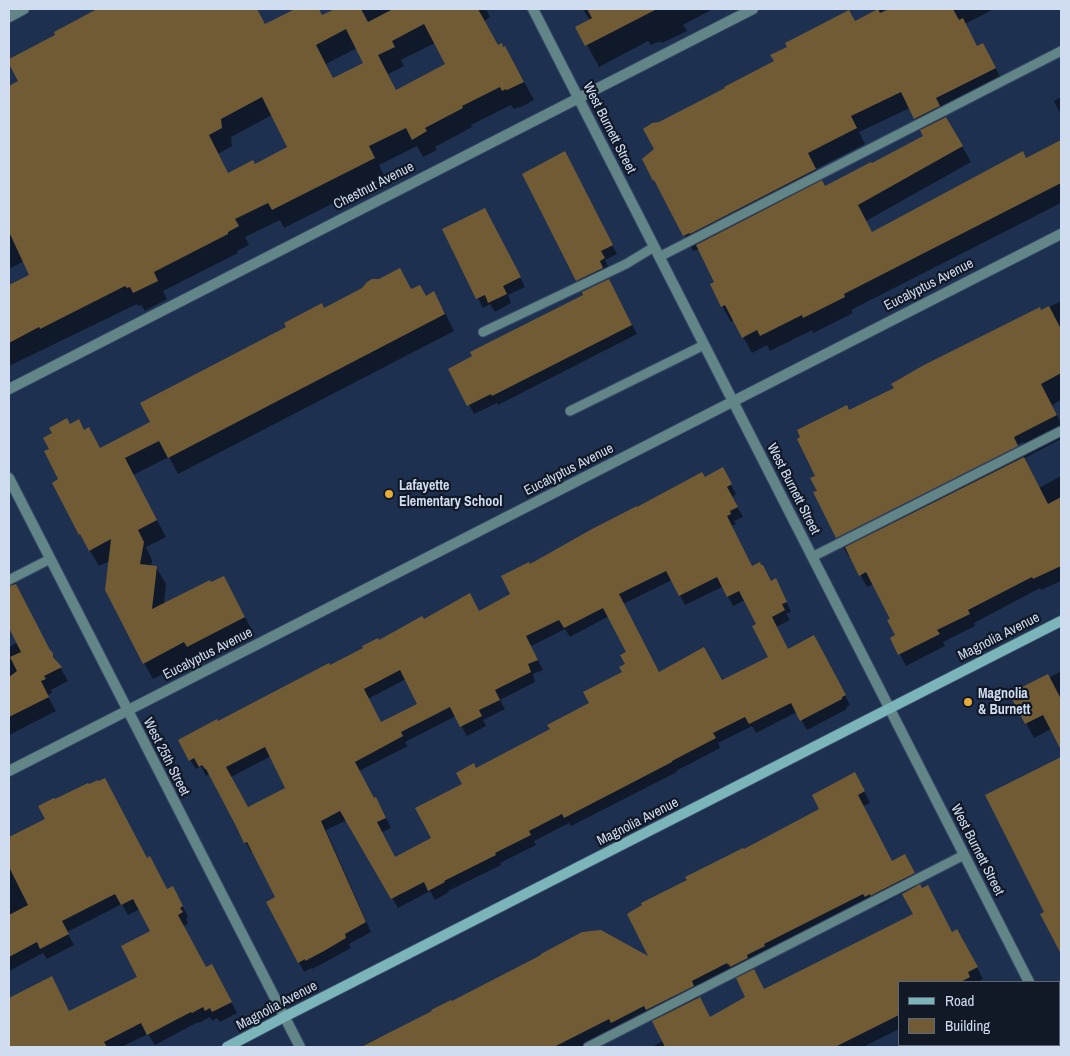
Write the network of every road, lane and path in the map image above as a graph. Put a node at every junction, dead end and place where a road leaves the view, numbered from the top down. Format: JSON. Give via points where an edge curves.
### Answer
{"nodes":[{"id":1,"x":24,"y":9,"type":"edge"},
{"id":2,"x":533,"y":9,"type":"edge"},
{"id":3,"x":753,"y":9,"type":"edge"},
{"id":4,"x":9,"y":17,"type":"edge"},
{"id":5,"x":1061,"y":51,"type":"edge"},
{"id":6,"x":578,"y":97,"type":"junction"},
{"id":7,"x":1061,"y":234,"type":"edge"},
{"id":8,"x":654,"y":247,"type":"junction"},
{"id":9,"x":659,"y":257,"type":"junction"},
{"id":10,"x":483,"y":332,"type":"dead end"},
{"id":11,"x":704,"y":344,"type":"junction"},
{"id":12,"x":9,"y":389,"type":"edge"},
{"id":13,"x":733,"y":401,"type":"junction"},
{"id":14,"x":570,"y":411,"type":"dead end"},
{"id":15,"x":1061,"y":430,"type":"edge"},
{"id":16,"x":9,"y":478,"type":"edge"},
{"id":17,"x":812,"y":557,"type":"junction"},
{"id":18,"x":50,"y":559,"type":"junction"},
{"id":19,"x":9,"y":580,"type":"edge"},
{"id":20,"x":1061,"y":621,"type":"edge"},
{"id":21,"x":890,"y":709,"type":"junction"},
{"id":22,"x":127,"y":711,"type":"junction"},
{"id":23,"x":9,"y":771,"type":"edge"},
{"id":24,"x":964,"y":855,"type":"junction"},
{"id":25,"x":1028,"y":981,"type":"edge"},
{"id":26,"x":284,"y":1017,"type":"junction"},
{"id":27,"x":227,"y":1047,"type":"edge"},
{"id":28,"x":300,"y":1047,"type":"edge"},
{"id":29,"x":588,"y":1047,"type":"edge"}],
"edges":[{"from":1,"to":4,"type":"street"},
{"from":2,"to":6,"type":"street","name":"West Burnett Street"},
{"from":3,"to":6,"type":"street","name":"Chestnut Avenue"},
{"from":5,"to":9,"type":"lane"},
{"from":6,"to":8,"type":"street","name":"West Burnett Street"},
{"from":6,"to":12,"type":"street","name":"Chestnut Avenue"},
{"from":7,"to":13,"type":"street","name":"Eucalyptus Avenue"},
{"from":8,"to":9,"type":"street","name":"West Burnett Street"},
{"from":8,"to":10,"type":"lane","via":[[626,264]]},
{"from":9,"to":11,"type":"street","name":"West Burnett Street"},
{"from":11,"to":13,"type":"street","name":"West Burnett Street"},
{"from":11,"to":14,"type":"lane"},
{"from":13,"to":17,"type":"street","name":"West Burnett Street"},
{"from":13,"to":22,"type":"street","name":"Eucalyptus Avenue"},
{"from":15,"to":17,"type":"lane"},
{"from":16,"to":18,"type":"street","name":"West 25th Street"},
{"from":17,"to":21,"type":"street","name":"West Burnett Street"},
{"from":18,"to":19,"type":"lane"},
{"from":18,"to":22,"type":"street","name":"West 25th Street"},
{"from":20,"to":21,"type":"street","name":"Magnolia Avenue"},
{"from":21,"to":24,"type":"street","name":"West Burnett Street"},
{"from":21,"to":26,"type":"street","name":"Magnolia Avenue"},
{"from":22,"to":23,"type":"street","name":"Eucalyptus Avenue"},
{"from":22,"to":26,"type":"street","name":"West 25th Street"},
{"from":24,"to":25,"type":"street","name":"West Burnett Street"},
{"from":24,"to":29,"type":"lane"},
{"from":26,"to":27,"type":"street","name":"Magnolia Avenue"},
{"from":26,"to":28,"type":"street","name":"West 25th Street"}]}
